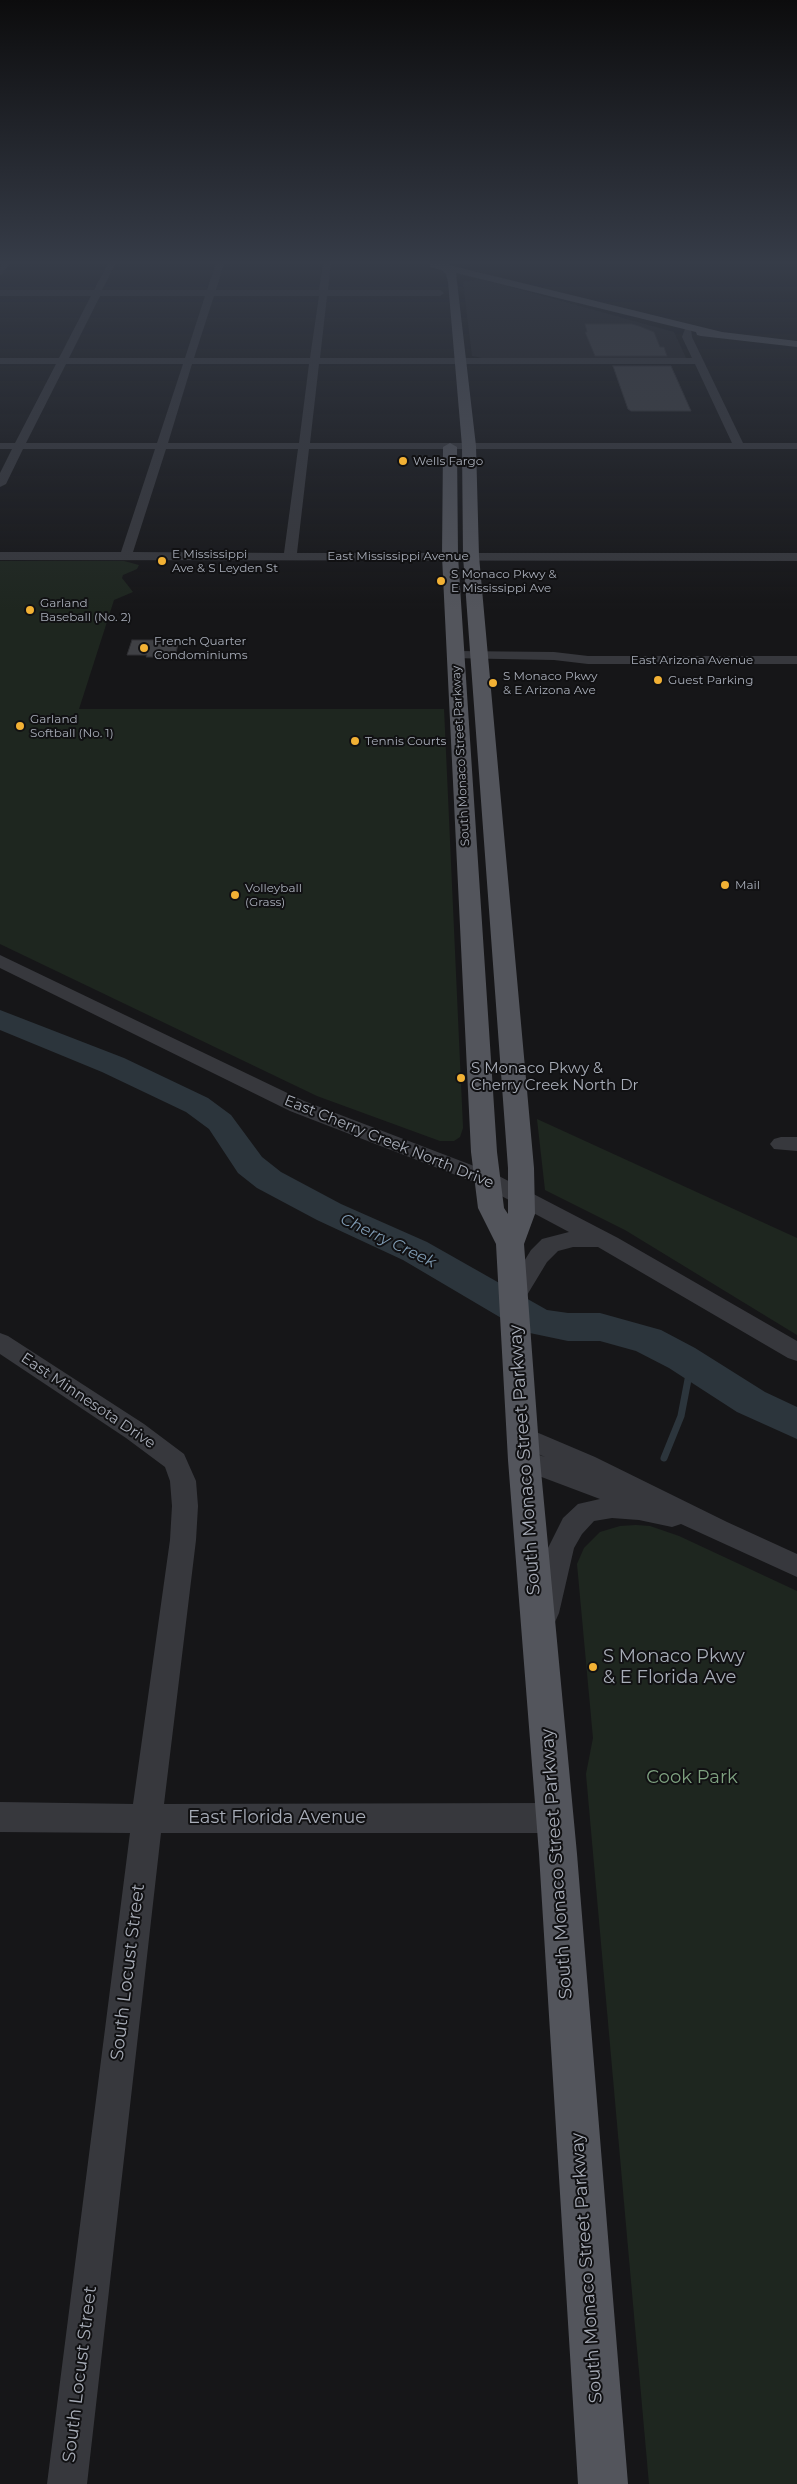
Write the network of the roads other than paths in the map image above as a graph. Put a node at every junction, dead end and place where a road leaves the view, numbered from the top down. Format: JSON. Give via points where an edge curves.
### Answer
{"nodes":[{"id":1,"x":55,"y":379,"type":"edge"},
{"id":2,"x":183,"y":379,"type":"edge"},
{"id":3,"x":312,"y":379,"type":"edge"},
{"id":4,"x":463,"y":379,"type":"edge"},
{"id":5,"x":707,"y":379,"type":"edge"},
{"id":6,"x":450,"y":439,"type":"junction"},
{"id":7,"x":0,"y":446,"type":"edge"},
{"id":8,"x":20,"y":446,"type":"junction"},
{"id":9,"x":162,"y":446,"type":"junction"},
{"id":10,"x":303,"y":446,"type":"junction"},
{"id":11,"x":469,"y":446,"type":"junction"},
{"id":12,"x":739,"y":446,"type":"junction"},
{"id":13,"x":797,"y":446,"type":"edge"},
{"id":14,"x":0,"y":484,"type":"edge"},
{"id":15,"x":0,"y":556,"type":"edge"},
{"id":16,"x":126,"y":556,"type":"junction"},
{"id":17,"x":290,"y":556,"type":"junction"},
{"id":18,"x":450,"y":556,"type":"junction"},
{"id":19,"x":471,"y":556,"type":"junction"},
{"id":20,"x":797,"y":557,"type":"edge"},
{"id":21,"x":456,"y":659,"type":"junction"},
{"id":22,"x":479,"y":660,"type":"junction"},
{"id":23,"x":797,"y":660,"type":"edge"},
{"id":24,"x":0,"y":961,"type":"edge"},
{"id":25,"x":487,"y":1179,"type":"junction"},
{"id":26,"x":522,"y":1198,"type":"junction"},
{"id":27,"x":510,"y":1244,"type":"junction"},
{"id":28,"x":610,"y":1244,"type":"junction"},
{"id":29,"x":513,"y":1298,"type":"junction"},
{"id":30,"x":0,"y":1342,"type":"edge"},
{"id":31,"x":797,"y":1352,"type":"edge"},
{"id":32,"x":523,"y":1448,"type":"junction"},
{"id":33,"x":175,"y":1461,"type":"joint"},
{"id":34,"x":718,"y":1530,"type":"junction"},
{"id":35,"x":797,"y":1566,"type":"edge"},
{"id":36,"x":540,"y":1642,"type":"junction"},
{"id":37,"x":0,"y":1817,"type":"edge"},
{"id":38,"x":146,"y":1818,"type":"junction"},
{"id":39,"x":554,"y":1818,"type":"junction"},
{"id":40,"x":67,"y":2484,"type":"edge"},
{"id":41,"x":603,"y":2484,"type":"edge"}],
"edges":[{"from":1,"to":8,"type":"street"},
{"from":2,"to":9,"type":"street"},
{"from":3,"to":10,"type":"street"},
{"from":4,"to":11,"type":"main road","name":"South Monaco Street Parkway"},
{"from":5,"to":12,"type":"street"},
{"from":6,"to":10,"type":"street"},
{"from":6,"to":11,"type":"street"},
{"from":6,"to":18,"type":"main road","name":"South Monaco Street Parkway"},
{"from":7,"to":8,"type":"street"},
{"from":8,"to":9,"type":"street"},
{"from":8,"to":14,"type":"street"},
{"from":9,"to":10,"type":"street"},
{"from":9,"to":16,"type":"street"},
{"from":10,"to":17,"type":"street"},
{"from":11,"to":12,"type":"street"},
{"from":11,"to":19,"type":"main road","name":"South Monaco Street Parkway"},
{"from":12,"to":13,"type":"street"},
{"from":15,"to":16,"type":"street","name":"East Mississippi Avenue"},
{"from":16,"to":17,"type":"street","name":"East Mississippi Avenue"},
{"from":17,"to":18,"type":"street","name":"East Mississippi Avenue"},
{"from":18,"to":19,"type":"street","name":"East Mississippi Avenue"},
{"from":18,"to":21,"type":"main road","name":"South Monaco Street Parkway"},
{"from":19,"to":20,"type":"street","name":"East Mississippi Avenue"},
{"from":19,"to":22,"type":"main road","name":"South Monaco Street Parkway"},
{"from":21,"to":22,"type":"street","name":"East Arizona Avenue"},
{"from":21,"to":25,"type":"main road","name":"South Monaco Street Parkway"},
{"from":22,"to":23,"type":"street","name":"East Arizona Avenue","via":[[555,664],[588,660]]},
{"from":22,"to":26,"type":"main road","name":"South Monaco Street Parkway"},
{"from":24,"to":25,"type":"street","name":"East Cherry Creek North Drive","via":[[297,1106]]},
{"from":25,"to":26,"type":"street","name":"East Cherry Creek North Drive"},
{"from":25,"to":27,"type":"main road","name":"South Monaco Street Parkway","via":[[491,1208]]},
{"from":26,"to":27,"type":"main road","name":"South Monaco Street Parkway","via":[[519,1220]]},
{"from":26,"to":28,"type":"street","name":"East Cherry Creek North Drive"},
{"from":27,"to":29,"type":"main road","name":"South Monaco Street Parkway"},
{"from":28,"to":29,"type":"street","via":[[593,1239],[564,1240],[550,1245],[538,1256]]},
{"from":28,"to":31,"type":"street","name":"East Cherry Creek North Drive"},
{"from":29,"to":32,"type":"main road","name":"South Monaco Street Parkway"},
{"from":30,"to":33,"type":"street","name":"East Minnesota Drive"},
{"from":32,"to":34,"type":"street"},
{"from":32,"to":36,"type":"main road","name":"South Monaco Street Parkway"},
{"from":33,"to":38,"type":"street","name":"South Locust Street","via":[[183,1481],[183,1540]]},
{"from":34,"to":35,"type":"street"},
{"from":34,"to":36,"type":"street","via":[[639,1509],[612,1507],[587,1512],[574,1524],[561,1548]]},
{"from":36,"to":39,"type":"main road","name":"South Monaco Street Parkway"},
{"from":37,"to":38,"type":"street","name":"East Florida Avenue"},
{"from":38,"to":39,"type":"street","name":"East Florida Avenue"},
{"from":38,"to":40,"type":"street","name":"South Locust Street"},
{"from":39,"to":41,"type":"main road","name":"South Monaco Street Parkway"}]}
